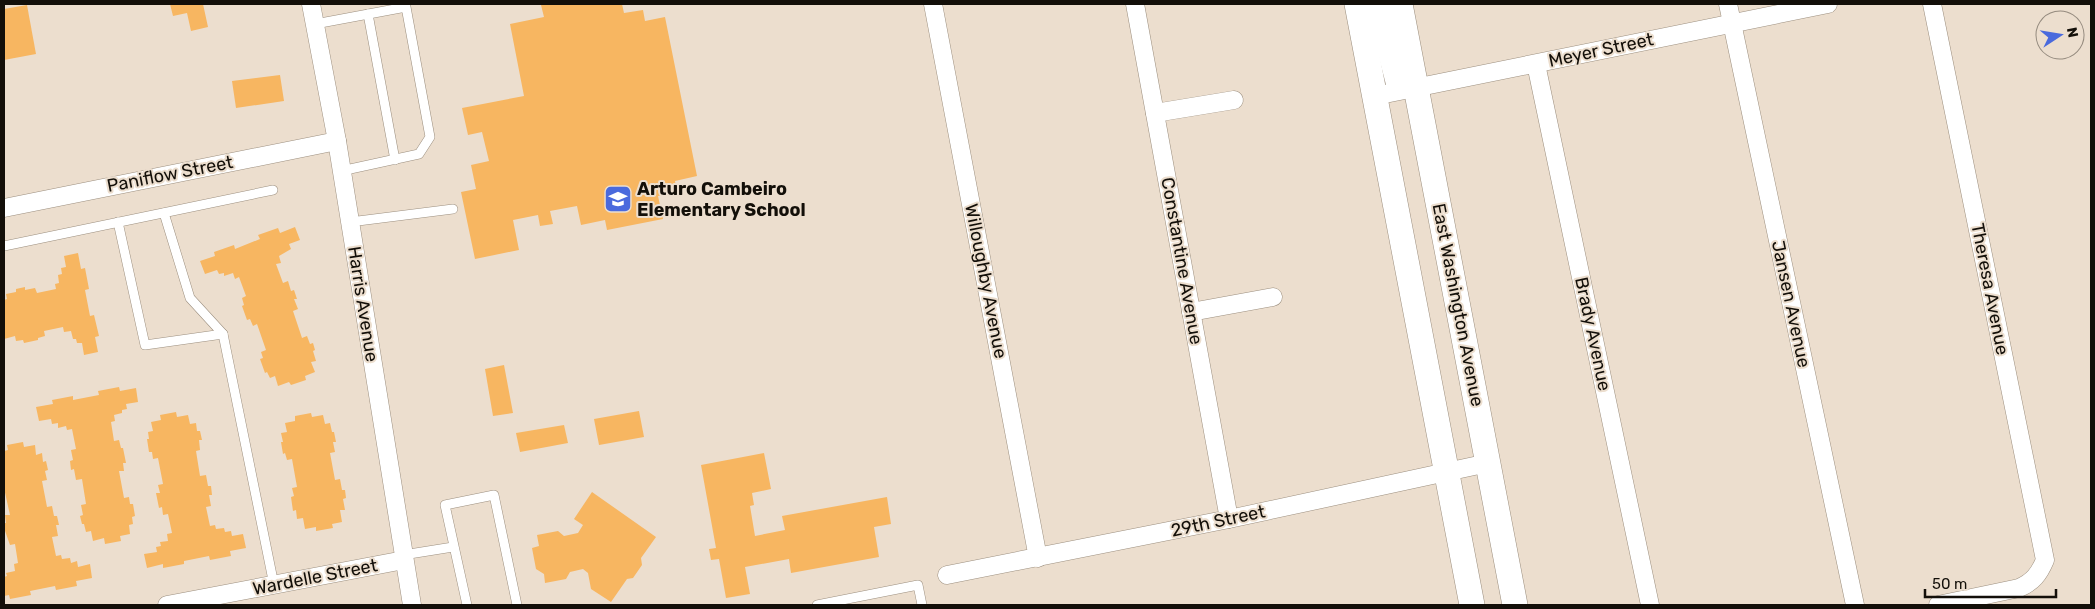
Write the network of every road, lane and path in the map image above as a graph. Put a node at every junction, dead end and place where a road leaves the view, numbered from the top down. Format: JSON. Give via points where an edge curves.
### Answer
{"nodes":[{"id":1,"x":311,"y":4,"type":"edge"},
{"id":2,"x":933,"y":4,"type":"edge"},
{"id":3,"x":1135,"y":4,"type":"edge"},
{"id":4,"x":1357,"y":4,"type":"edge"},
{"id":5,"x":1378,"y":4,"type":"edge"},
{"id":6,"x":1400,"y":4,"type":"edge"},
{"id":7,"x":1728,"y":4,"type":"edge"},
{"id":8,"x":1828,"y":4,"type":"edge"},
{"id":9,"x":1932,"y":4,"type":"edge"},
{"id":10,"x":368,"y":14,"type":"junction"},
{"id":11,"x":1732,"y":23,"type":"junction"},
{"id":12,"x":315,"y":24,"type":"junction"},
{"id":13,"x":1536,"y":64,"type":"junction"},
{"id":14,"x":1408,"y":90,"type":"junction"},
{"id":15,"x":1375,"y":96,"type":"junction"},
{"id":16,"x":1234,"y":100,"type":"dead end"},
{"id":17,"x":1155,"y":113,"type":"junction"},
{"id":18,"x":337,"y":141,"type":"junction"},
{"id":19,"x":395,"y":160,"type":"junction"},
{"id":20,"x":341,"y":171,"type":"junction"},
{"id":21,"x":273,"y":190,"type":"dead end"},
{"id":22,"x":4,"y":208,"type":"edge"},
{"id":23,"x":453,"y":209,"type":"dead end"},
{"id":24,"x":164,"y":212,"type":"junction"},
{"id":25,"x":118,"y":222,"type":"junction"},
{"id":26,"x":350,"y":222,"type":"junction"},
{"id":27,"x":4,"y":246,"type":"edge"},
{"id":28,"x":1273,"y":298,"type":"dead end"},
{"id":29,"x":1191,"y":312,"type":"junction"},
{"id":30,"x":222,"y":334,"type":"junction"},
{"id":31,"x":1488,"y":463,"type":"junction"},
{"id":32,"x":1446,"y":472,"type":"junction"},
{"id":33,"x":1229,"y":519,"type":"junction"},
{"id":34,"x":454,"y":547,"type":"junction"},
{"id":35,"x":404,"y":557,"type":"junction"},
{"id":36,"x":1038,"y":558,"type":"junction"},
{"id":37,"x":1465,"y":569,"type":"junction"},
{"id":38,"x":947,"y":575,"type":"dead end"},
{"id":39,"x":274,"y":585,"type":"junction"},
{"id":40,"x":167,"y":605,"type":"edge"},
{"id":41,"x":412,"y":605,"type":"edge"},
{"id":42,"x":467,"y":605,"type":"edge"},
{"id":43,"x":517,"y":605,"type":"edge"},
{"id":44,"x":817,"y":605,"type":"edge"},
{"id":45,"x":922,"y":605,"type":"edge"},
{"id":46,"x":1472,"y":605,"type":"edge"},
{"id":47,"x":1485,"y":605,"type":"edge"},
{"id":48,"x":1515,"y":605,"type":"edge"},
{"id":49,"x":1650,"y":605,"type":"edge"},
{"id":50,"x":1855,"y":605,"type":"edge"},
{"id":51,"x":1938,"y":605,"type":"edge"}],
"edges":[{"from":1,"to":12,"type":"street","name":"Harris Avenue"},
{"from":2,"to":36,"type":"street","name":"Willoughby Avenue"},
{"from":3,"to":17,"type":"street","name":"Constantine Avenue"},
{"from":4,"to":15,"type":"main road"},
{"from":5,"to":14,"type":"main road","via":[[1394,60]]},
{"from":6,"to":14,"type":"main road","name":"East Washington Avenue"},
{"from":7,"to":11,"type":"street","name":"Jansen Avenue"},
{"from":8,"to":11,"type":"street","name":"Meyer Street"},
{"from":9,"to":51,"type":"street","name":"Theresa Avenue","via":[[2045,560],[2040,573],[2019,588]]},
{"from":10,"to":12,"type":"lane"},
{"from":10,"to":19,"type":"lane"},
{"from":10,"to":19,"type":"lane","via":[[406,7],[430,137],[419,154]]},
{"from":11,"to":13,"type":"street","name":"Meyer Street"},
{"from":11,"to":50,"type":"street","name":"Jansen Avenue"},
{"from":12,"to":18,"type":"street","name":"Harris Avenue"},
{"from":13,"to":14,"type":"street","name":"Meyer Street"},
{"from":13,"to":49,"type":"street","name":"Brady Avenue"},
{"from":14,"to":15,"type":"street","name":"Meyer Street"},
{"from":14,"to":31,"type":"main road","name":"East Washington Avenue"},
{"from":15,"to":32,"type":"main road"},
{"from":16,"to":17,"type":"street"},
{"from":17,"to":29,"type":"street","name":"Constantine Avenue"},
{"from":18,"to":20,"type":"street","name":"Harris Avenue"},
{"from":18,"to":22,"type":"street","name":"Paniflow Street"},
{"from":19,"to":20,"type":"lane"},
{"from":20,"to":26,"type":"street","name":"Harris Avenue"},
{"from":21,"to":24,"type":"lane"},
{"from":23,"to":26,"type":"lane"},
{"from":24,"to":25,"type":"lane"},
{"from":24,"to":30,"type":"lane","via":[[190,298]]},
{"from":25,"to":27,"type":"lane"},
{"from":25,"to":30,"type":"lane","via":[[145,345]]},
{"from":26,"to":35,"type":"street","name":"Harris Avenue"},
{"from":28,"to":29,"type":"street"},
{"from":29,"to":33,"type":"street","name":"Constantine Avenue"},
{"from":30,"to":39,"type":"lane"},
{"from":31,"to":32,"type":"street","name":"29th Street"},
{"from":31,"to":48,"type":"main road","name":"East Washington Avenue"},
{"from":32,"to":33,"type":"street","name":"29th Street"},
{"from":32,"to":37,"type":"main road"},
{"from":33,"to":36,"type":"street","name":"29th Street"},
{"from":34,"to":35,"type":"lane"},
{"from":34,"to":42,"type":"lane"},
{"from":34,"to":43,"type":"lane","via":[[445,505],[494,495]]},
{"from":35,"to":39,"type":"street","name":"Wardelle Street"},
{"from":35,"to":41,"type":"street","name":"Harris Avenue"},
{"from":36,"to":38,"type":"street","name":"29th Street"},
{"from":37,"to":46,"type":"main road"},
{"from":37,"to":47,"type":"main road"},
{"from":39,"to":40,"type":"street","name":"Wardelle Street"},
{"from":44,"to":45,"type":"lane","via":[[918,586]]}]}
